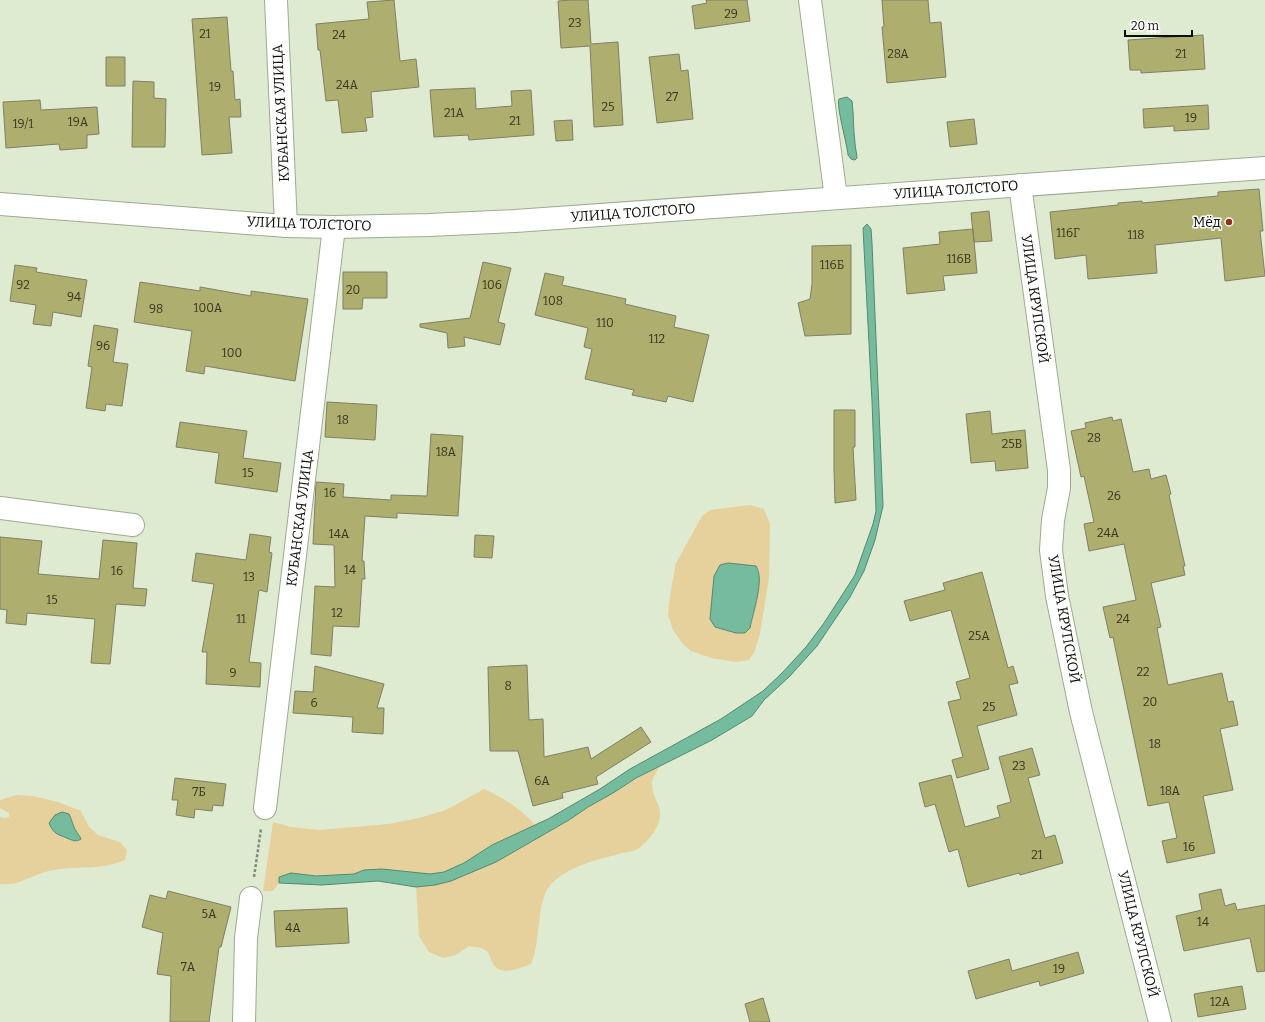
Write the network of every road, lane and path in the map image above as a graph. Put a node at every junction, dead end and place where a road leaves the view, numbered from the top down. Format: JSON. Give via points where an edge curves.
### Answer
{"nodes":[{"id":1,"x":276,"y":0,"type":"edge"},
{"id":2,"x":810,"y":0,"type":"edge"},
{"id":3,"x":1265,"y":168,"type":"edge"},
{"id":4,"x":1020,"y":185,"type":"junction"},
{"id":5,"x":836,"y":198,"type":"junction"},
{"id":6,"x":0,"y":204,"type":"edge"},
{"id":7,"x":286,"y":226,"type":"junction"},
{"id":8,"x":334,"y":227,"type":"junction"},
{"id":9,"x":0,"y":508,"type":"edge"},
{"id":10,"x":133,"y":525,"type":"dead end"},
{"id":11,"x":265,"y":808,"type":"dead end"},
{"id":12,"x":260,"y":837,"type":"dead end"},
{"id":13,"x":256,"y":867,"type":"dead end"},
{"id":14,"x":251,"y":898,"type":"dead end"},
{"id":15,"x":244,"y":1022,"type":"edge"},
{"id":16,"x":1160,"y":1022,"type":"edge"}],
"edges":[{"from":1,"to":7,"type":"street","name":"КУБАНСКАЯ УЛИЦА"},
{"from":2,"to":5,"type":"street"},
{"from":3,"to":4,"type":"street","name":"УЛИЦА ТОЛСТОГО"},
{"from":4,"to":5,"type":"street","name":"УЛИЦА ТОЛСТОГО"},
{"from":4,"to":16,"type":"street","name":"УЛИЦА КРУПСКОЙ","via":[[1058,470],[1059,488],[1051,550],[1057,596],[1081,712]]},
{"from":5,"to":8,"type":"street","name":"УЛИЦА ТОЛСТОГО","via":[[515,221]]},
{"from":6,"to":7,"type":"street","name":"УЛИЦА ТОЛСТОГО"},
{"from":7,"to":8,"type":"street","name":"УЛИЦА ТОЛСТОГО"},
{"from":8,"to":11,"type":"street","name":"КУБАНСКАЯ УЛИЦА"},
{"from":9,"to":10,"type":"street"},
{"from":12,"to":13,"type":"path"},
{"from":14,"to":15,"type":"street","via":[[246,938]]}]}
